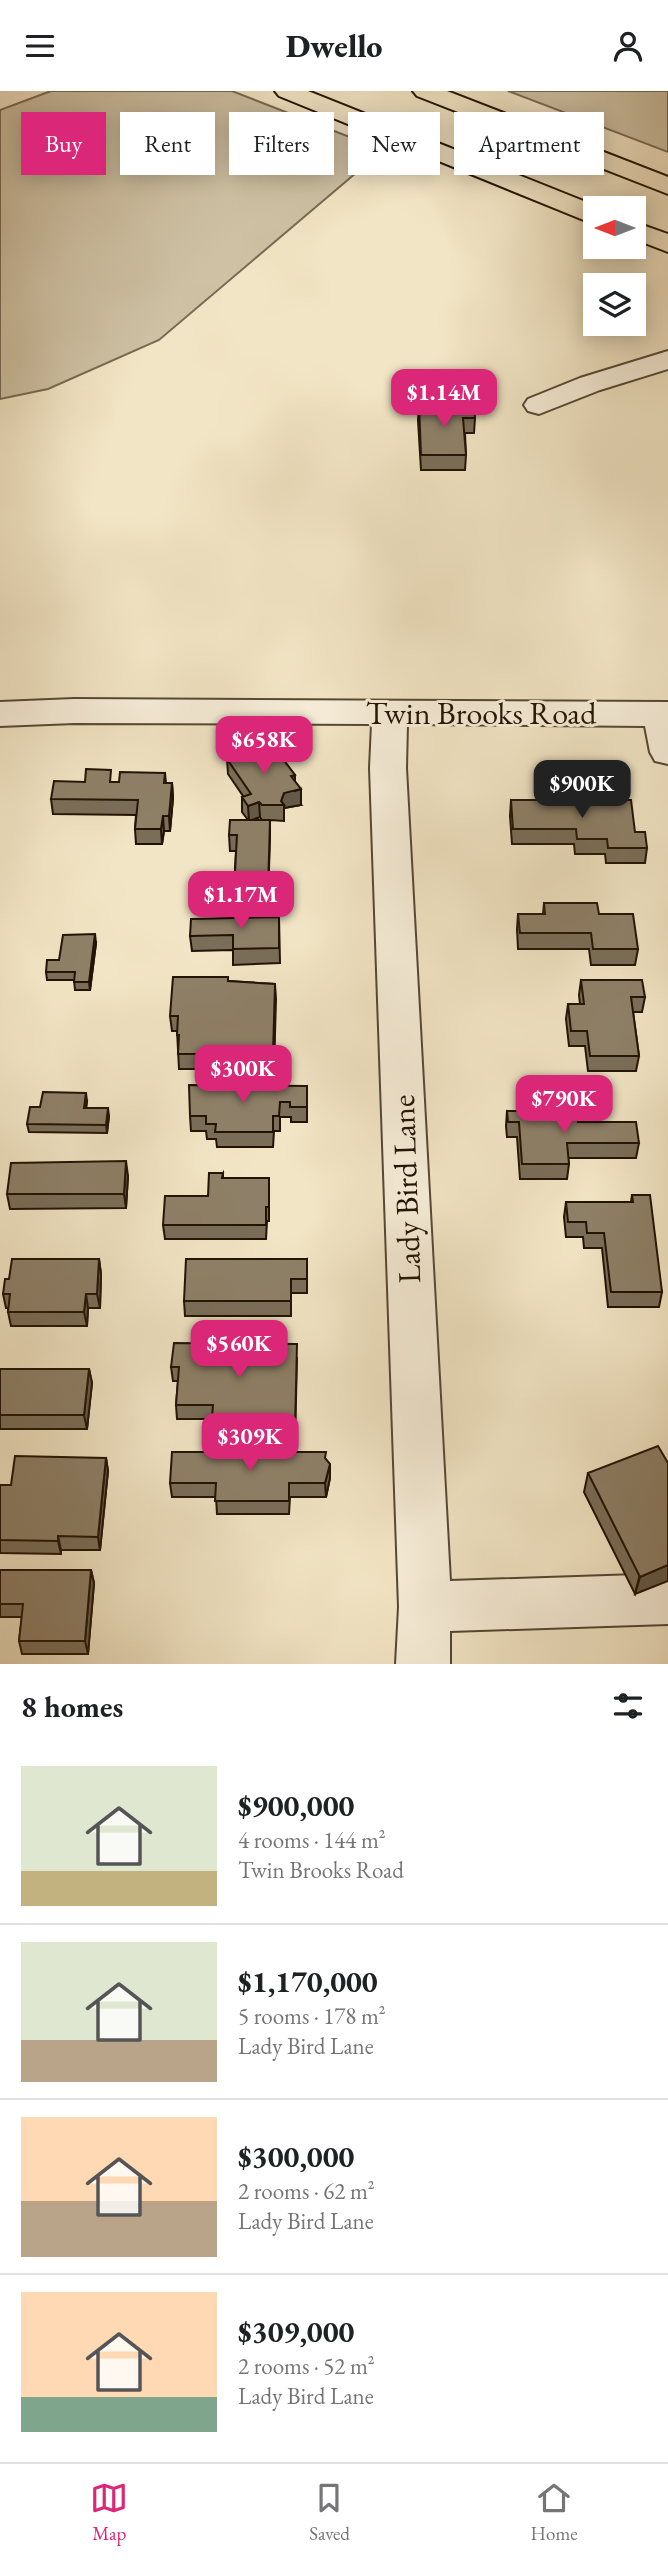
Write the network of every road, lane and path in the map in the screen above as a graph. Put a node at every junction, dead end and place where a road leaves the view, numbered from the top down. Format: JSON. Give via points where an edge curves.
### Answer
{"nodes":[{"id":1,"x":287,"y":91,"type":"edge"},
{"id":2,"x":425,"y":91,"type":"edge"},
{"id":3,"x":668,"y":186,"type":"edge"},
{"id":4,"x":583,"y":210,"type":"edge"},
{"id":5,"x":646,"y":235,"type":"edge"},
{"id":6,"x":668,"y":244,"type":"edge"},
{"id":7,"x":668,"y":360,"type":"edge"},
{"id":8,"x":539,"y":405,"type":"dead end"},
{"id":9,"x":390,"y":713,"type":"junction"},
{"id":10,"x":664,"y":714,"type":"edge"},
{"id":11,"x":1,"y":717,"type":"edge"},
{"id":12,"x":668,"y":752,"type":"edge"},
{"id":13,"x":668,"y":1599,"type":"edge"},
{"id":14,"x":425,"y":1607,"type":"junction"},
{"id":15,"x":423,"y":1664,"type":"edge"}],
"edges":[{"from":1,"to":4,"type":"main road"},
{"from":2,"to":3,"type":"main road"},
{"from":5,"to":6,"type":"main road"},
{"from":7,"to":8,"type":"street"},
{"from":9,"to":10,"type":"street","name":"Twin Brooks Road"},
{"from":9,"to":11,"type":"street","name":"Twin Brooks Road"},
{"from":9,"to":14,"type":"street","name":"Lady Bird Lane","via":[[389,782]]},
{"from":10,"to":12,"type":"street"},
{"from":13,"to":14,"type":"street"},
{"from":14,"to":15,"type":"street","name":"Lady Bird Lane"}]}
